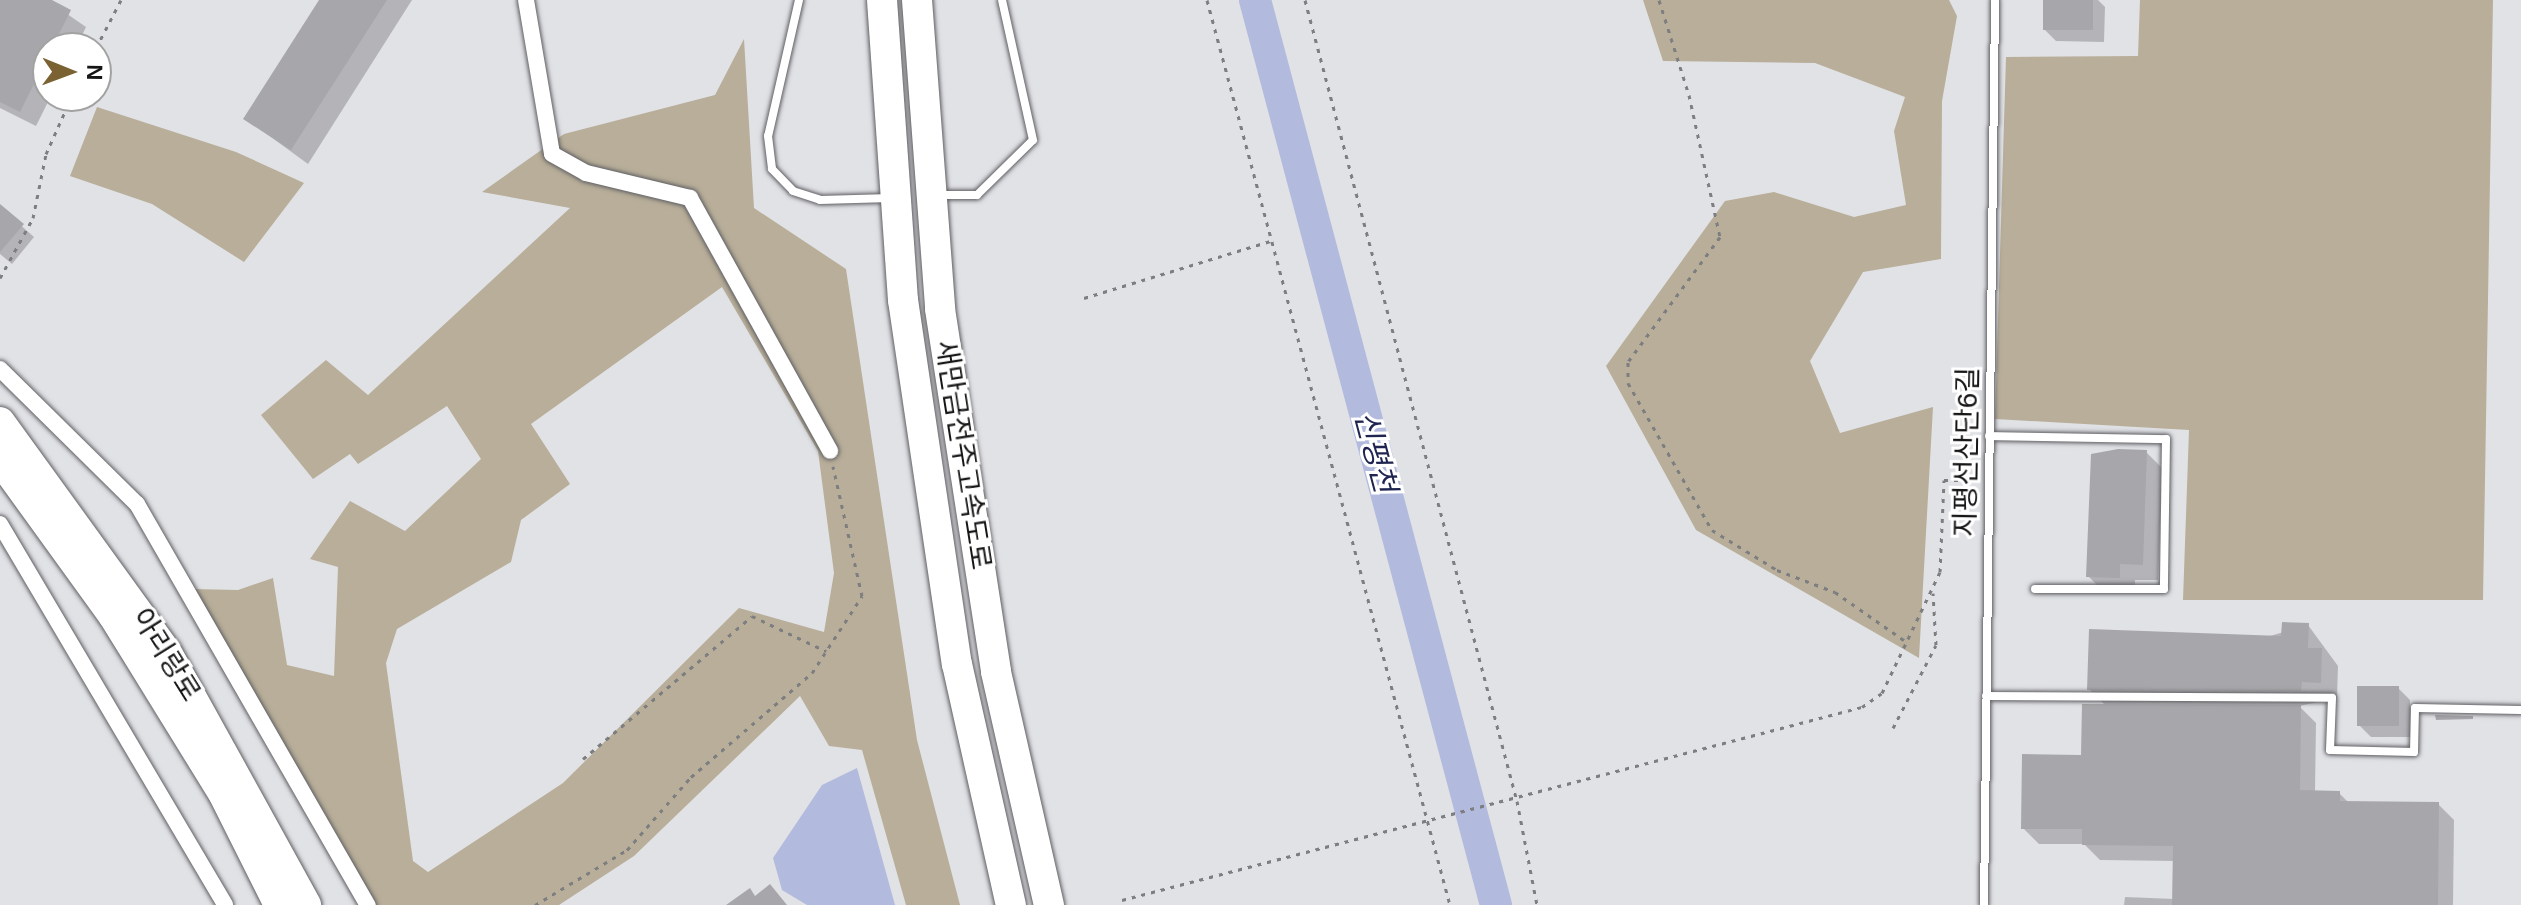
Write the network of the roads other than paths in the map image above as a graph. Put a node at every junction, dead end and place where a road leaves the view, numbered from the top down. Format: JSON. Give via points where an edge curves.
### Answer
{"nodes":[{"id":1,"x":526,"y":0,"type":"edge"},
{"id":2,"x":799,"y":0,"type":"edge"},
{"id":3,"x":882,"y":0,"type":"edge"},
{"id":4,"x":917,"y":0,"type":"edge"},
{"id":5,"x":1002,"y":0,"type":"edge"},
{"id":6,"x":1995,"y":0,"type":"edge"},
{"id":7,"x":932,"y":196,"type":"junction"},
{"id":8,"x":896,"y":198,"type":"junction"},
{"id":9,"x":0,"y":369,"type":"edge"},
{"id":10,"x":0,"y":422,"type":"edge"},
{"id":11,"x":1989,"y":436,"type":"junction"},
{"id":12,"x":830,"y":451,"type":"road end"},
{"id":13,"x":0,"y":459,"type":"edge"},
{"id":14,"x":0,"y":524,"type":"edge"},
{"id":15,"x":2035,"y":589,"type":"dead end"},
{"id":16,"x":1986,"y":696,"type":"junction"},
{"id":17,"x":2521,"y":710,"type":"edge"},
{"id":18,"x":225,"y":905,"type":"edge"},
{"id":19,"x":279,"y":905,"type":"edge"},
{"id":20,"x":306,"y":905,"type":"edge"},
{"id":21,"x":368,"y":905,"type":"edge"},
{"id":22,"x":1011,"y":905,"type":"edge"},
{"id":23,"x":1049,"y":905,"type":"edge"},
{"id":24,"x":1984,"y":905,"type":"edge"}],
"edges":[{"from":1,"to":12,"type":"street","via":[[552,154],[586,173],[690,198]]},
{"from":2,"to":8,"type":"lane","via":[[768,136],[772,169],[793,191],[820,200]]},
{"from":3,"to":8,"type":"highway","name":"새만금전주고속도로"},
{"from":4,"to":7,"type":"highway","name":"새만금전주고속도로"},
{"from":5,"to":7,"type":"lane","via":[[1033,140],[977,195]]},
{"from":6,"to":11,"type":"lane","name":"지평선산단6길"},
{"from":7,"to":23,"type":"highway","name":"새만금전주고속도로","via":[[940,309],[996,672]]},
{"from":8,"to":22,"type":"highway","name":"새만금전주고속도로","via":[[903,300],[957,664]]},
{"from":9,"to":21,"type":"street","via":[[137,504]]},
{"from":10,"to":20,"type":"highway","name":"아리랑로","via":[[166,651]]},
{"from":11,"to":15,"type":"lane","via":[[2166,439],[2164,589]]},
{"from":11,"to":16,"type":"lane","name":"지평선산단6길"},
{"from":13,"to":19,"type":"highway","name":"아리랑로","via":[[113,615],[224,795]]},
{"from":14,"to":18,"type":"street"},
{"from":16,"to":17,"type":"lane","via":[[2332,698],[2330,750],[2414,752],[2415,708]]},
{"from":16,"to":24,"type":"lane","name":"지평선산단6길"}]}
